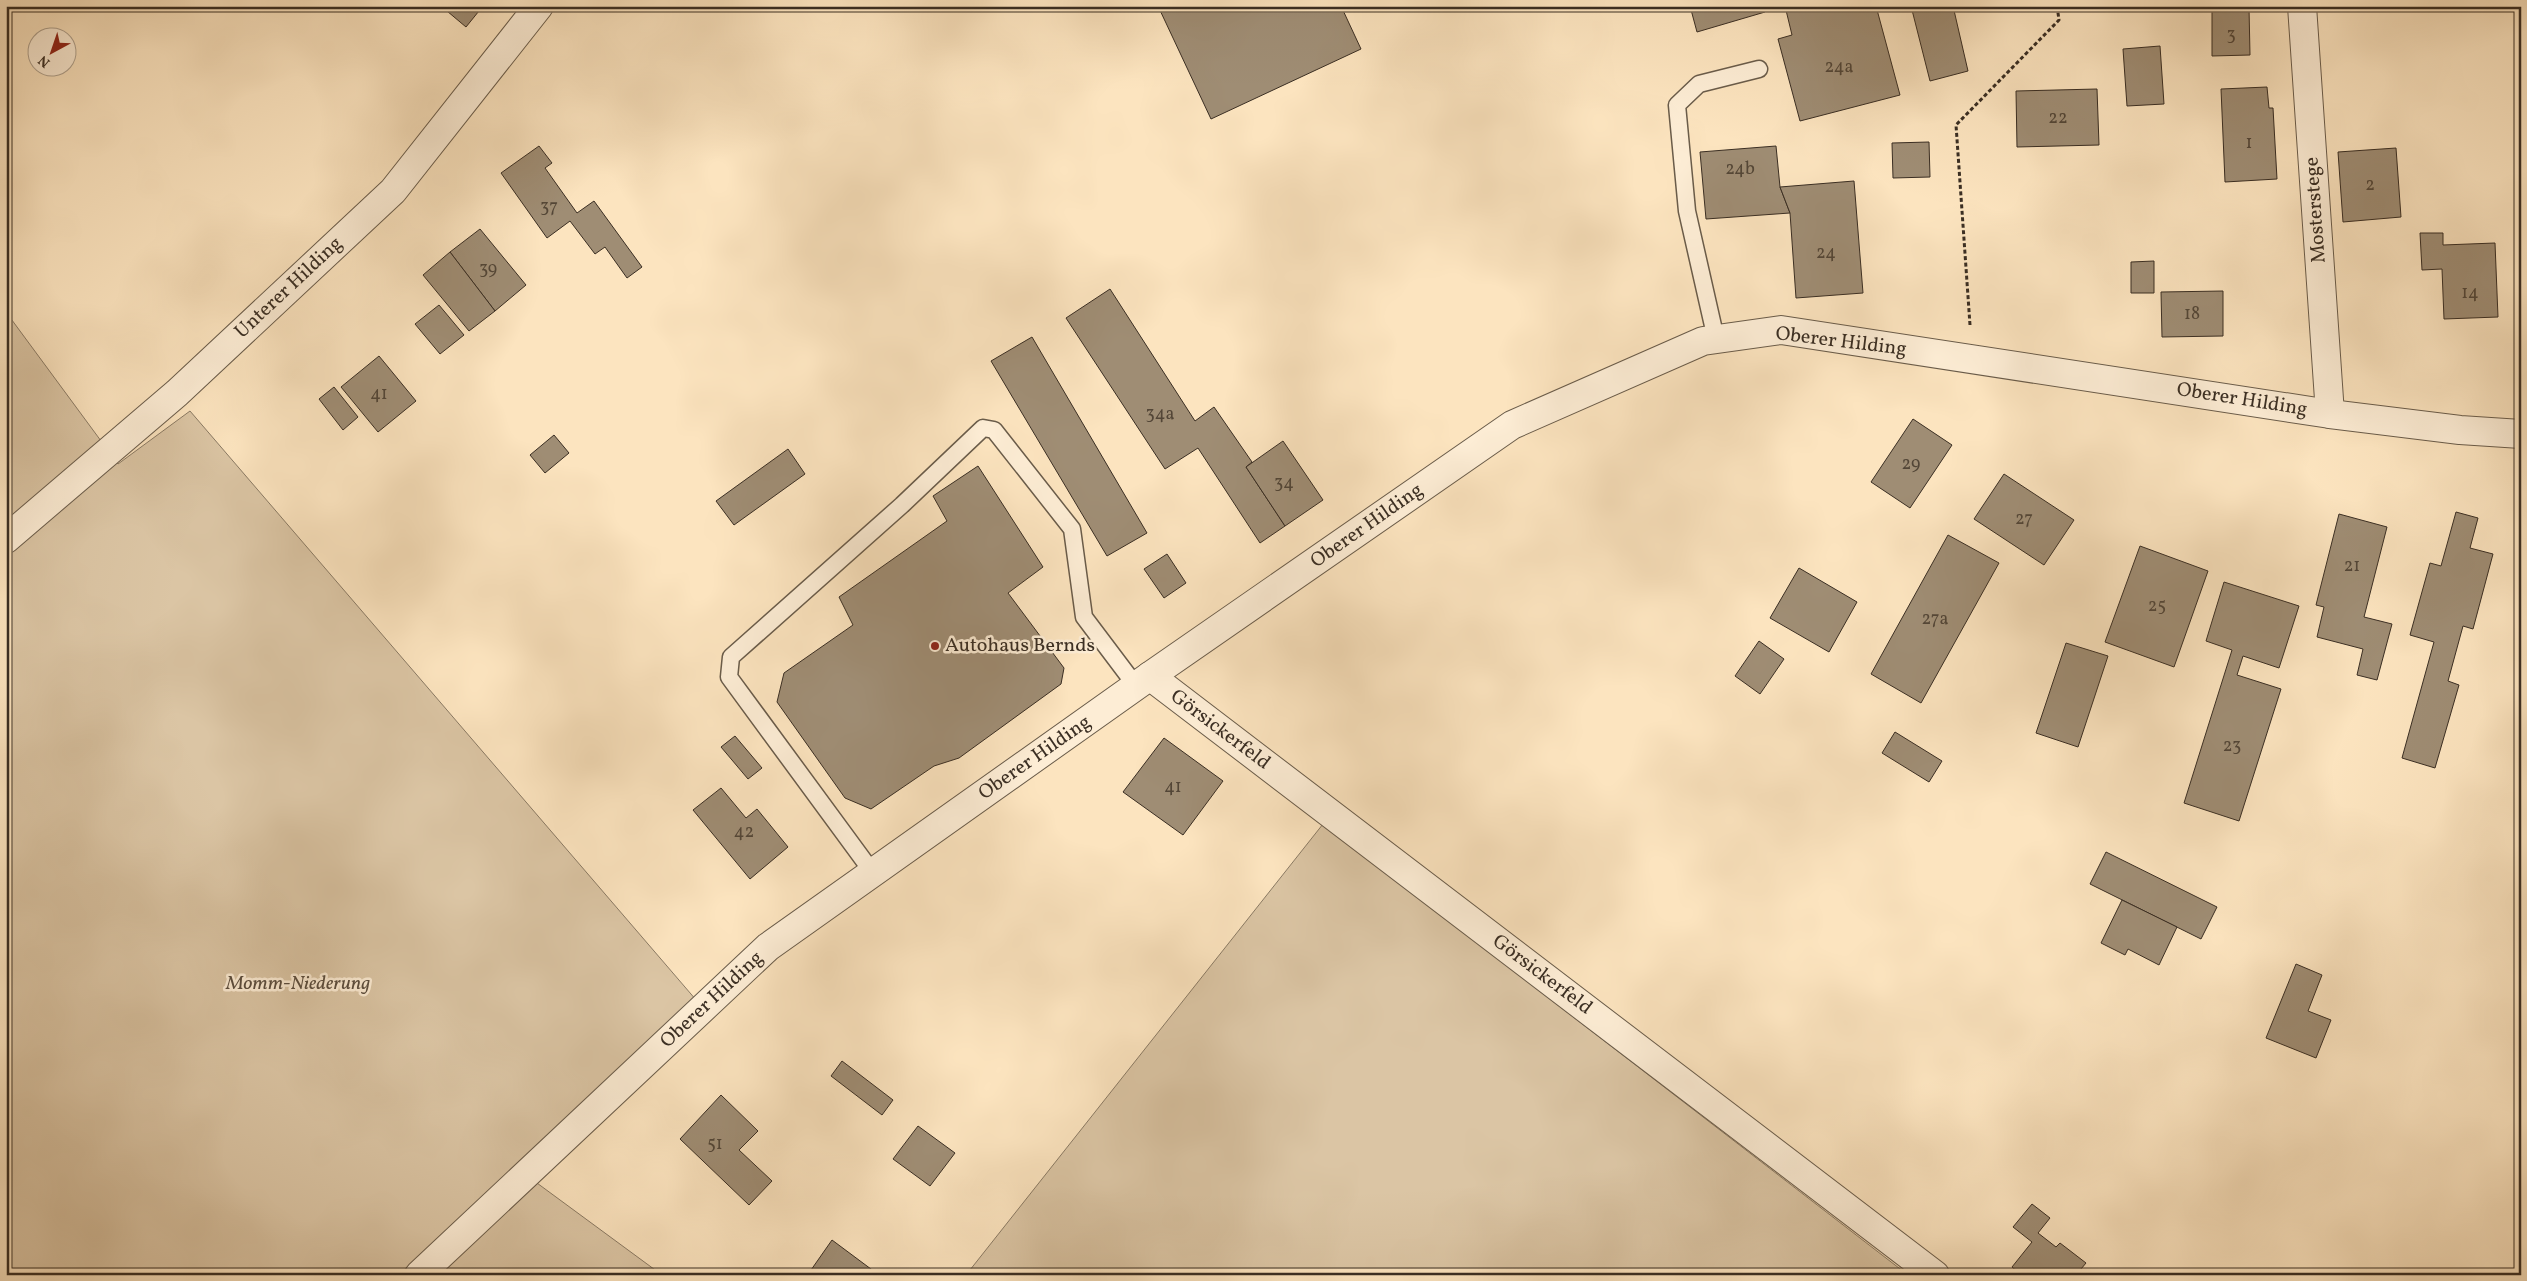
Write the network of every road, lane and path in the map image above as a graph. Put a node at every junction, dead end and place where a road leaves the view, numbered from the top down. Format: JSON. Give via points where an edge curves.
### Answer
{"nodes":[{"id":1,"x":539,"y":6,"type":"edge"},
{"id":2,"x":2057,"y":6,"type":"edge"},
{"id":3,"x":2302,"y":6,"type":"edge"},
{"id":4,"x":1759,"y":69,"type":"dead end"},
{"id":5,"x":1716,"y":339,"type":"junction"},
{"id":6,"x":1972,"y":359,"type":"junction"},
{"id":7,"x":2330,"y":414,"type":"junction"},
{"id":8,"x":2521,"y":434,"type":"edge"},
{"id":9,"x":6,"y":539,"type":"edge"},
{"id":10,"x":1143,"y":681,"type":"junction"},
{"id":11,"x":873,"y":873,"type":"junction"},
{"id":12,"x":419,"y":1275,"type":"edge"},
{"id":13,"x":1935,"y":1275,"type":"edge"}],
"edges":[{"from":1,"to":9,"type":"street","name":"Unterer Hilding","via":[[393,190],[177,392]]},
{"from":2,"to":6,"type":"path","via":[[2059,20],[1956,125]]},
{"from":3,"to":7,"type":"street","name":"Mosterstege"},
{"from":4,"to":5,"type":"lane","via":[[1699,84],[1677,105],[1687,212]]},
{"from":5,"to":6,"type":"street","name":"Oberer Hilding","via":[[1781,330]]},
{"from":5,"to":10,"type":"street","name":"Oberer Hilding","via":[[1703,340],[1512,426]]},
{"from":6,"to":7,"type":"street","name":"Oberer Hilding"},
{"from":7,"to":8,"type":"street","name":"Oberer Hilding"},
{"from":10,"to":11,"type":"street","name":"Oberer Hilding"},
{"from":10,"to":11,"type":"lane","via":[[1084,617],[1072,528],[994,430],[983,428],[902,506],[730,657],[729,677]]},
{"from":10,"to":13,"type":"street","name":"Görsickerfeld"},
{"from":11,"to":12,"type":"street","name":"Oberer Hilding","via":[[768,947]]}]}
